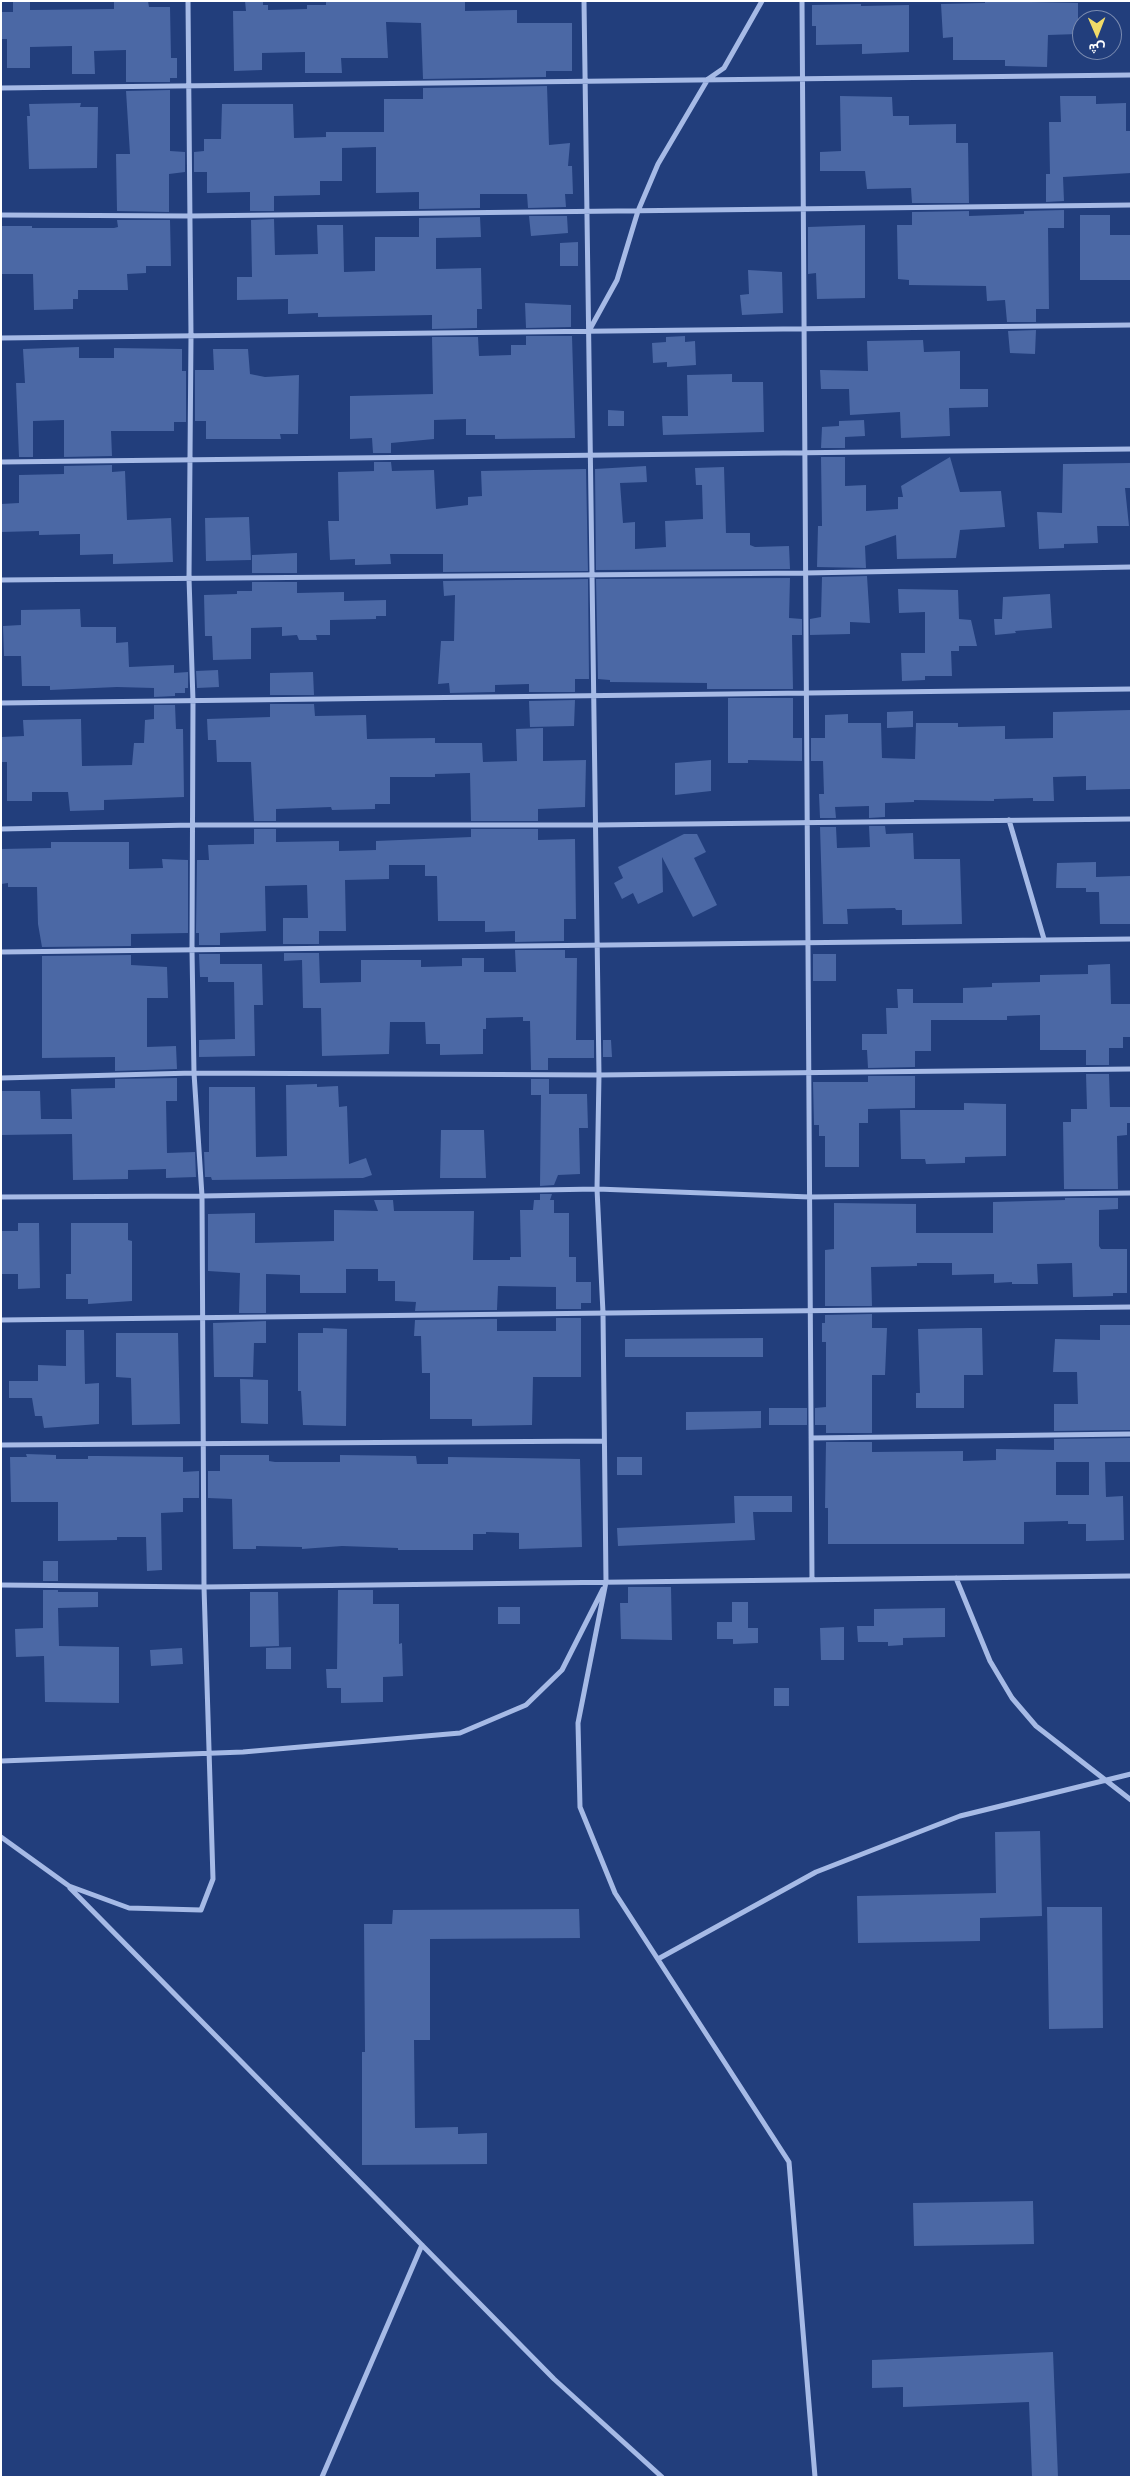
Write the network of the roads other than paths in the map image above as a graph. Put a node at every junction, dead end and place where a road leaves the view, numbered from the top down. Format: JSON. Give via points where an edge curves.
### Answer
{"nodes":[{"id":1,"x":188,"y":1,"type":"edge"},
{"id":2,"x":584,"y":1,"type":"edge"},
{"id":3,"x":762,"y":1,"type":"edge"},
{"id":4,"x":802,"y":1,"type":"edge"},
{"id":5,"x":1131,"y":75,"type":"edge"},
{"id":6,"x":803,"y":78,"type":"junction"},
{"id":7,"x":708,"y":79,"type":"junction"},
{"id":8,"x":585,"y":81,"type":"junction"},
{"id":9,"x":189,"y":86,"type":"junction"},
{"id":10,"x":1,"y":88,"type":"edge"},
{"id":11,"x":1131,"y":205,"type":"edge"},
{"id":12,"x":804,"y":209,"type":"junction"},
{"id":13,"x":638,"y":211,"type":"junction"},
{"id":14,"x":587,"y":212,"type":"junction"},
{"id":15,"x":1,"y":215,"type":"edge"},
{"id":16,"x":190,"y":216,"type":"junction"},
{"id":17,"x":1131,"y":325,"type":"edge"},
{"id":18,"x":804,"y":329,"type":"junction"},
{"id":19,"x":588,"y":332,"type":"junction"},
{"id":20,"x":192,"y":336,"type":"junction"},
{"id":21,"x":1,"y":338,"type":"edge"},
{"id":22,"x":1131,"y":449,"type":"edge"},
{"id":23,"x":805,"y":453,"type":"junction"},
{"id":24,"x":590,"y":456,"type":"junction"},
{"id":25,"x":189,"y":460,"type":"junction"},
{"id":26,"x":1,"y":462,"type":"edge"},
{"id":27,"x":1131,"y":567,"type":"edge"},
{"id":28,"x":805,"y":573,"type":"junction"},
{"id":29,"x":593,"y":575,"type":"junction"},
{"id":30,"x":189,"y":578,"type":"junction"},
{"id":31,"x":1,"y":580,"type":"edge"},
{"id":32,"x":1131,"y":689,"type":"edge"},
{"id":33,"x":806,"y":693,"type":"junction"},
{"id":34,"x":594,"y":696,"type":"junction"},
{"id":35,"x":192,"y":700,"type":"junction"},
{"id":36,"x":1,"y":702,"type":"edge"},
{"id":37,"x":1131,"y":819,"type":"edge"},
{"id":38,"x":1010,"y":820,"type":"junction"},
{"id":39,"x":807,"y":823,"type":"junction"},
{"id":40,"x":192,"y":825,"type":"junction"},
{"id":41,"x":596,"y":826,"type":"junction"},
{"id":42,"x":1,"y":830,"type":"edge"},
{"id":43,"x":1131,"y":938,"type":"edge"},
{"id":44,"x":1044,"y":940,"type":"junction"},
{"id":45,"x":808,"y":942,"type":"junction"},
{"id":46,"x":597,"y":945,"type":"junction"},
{"id":47,"x":192,"y":950,"type":"junction"},
{"id":48,"x":1,"y":952,"type":"edge"},
{"id":49,"x":1131,"y":1068,"type":"edge"},
{"id":50,"x":809,"y":1072,"type":"junction"},
{"id":51,"x":194,"y":1073,"type":"junction"},
{"id":52,"x":599,"y":1075,"type":"junction"},
{"id":53,"x":1,"y":1078,"type":"edge"},
{"id":54,"x":597,"y":1189,"type":"junction"},
{"id":55,"x":1131,"y":1194,"type":"edge"},
{"id":56,"x":202,"y":1196,"type":"junction"},
{"id":57,"x":1,"y":1197,"type":"edge"},
{"id":58,"x":810,"y":1197,"type":"junction"},
{"id":59,"x":1131,"y":1307,"type":"edge"},
{"id":60,"x":810,"y":1311,"type":"junction"},
{"id":61,"x":602,"y":1313,"type":"junction"},
{"id":62,"x":201,"y":1318,"type":"junction"},
{"id":63,"x":1,"y":1320,"type":"edge"},
{"id":64,"x":1131,"y":1434,"type":"edge"},
{"id":65,"x":811,"y":1438,"type":"junction"},
{"id":66,"x":604,"y":1440,"type":"junction"},
{"id":67,"x":1,"y":1445,"type":"edge"},
{"id":68,"x":202,"y":1445,"type":"junction"},
{"id":69,"x":1131,"y":1576,"type":"edge"},
{"id":70,"x":956,"y":1578,"type":"junction"},
{"id":71,"x":812,"y":1580,"type":"junction"},
{"id":72,"x":606,"y":1582,"type":"junction"},
{"id":73,"x":1,"y":1585,"type":"edge"},
{"id":74,"x":204,"y":1587,"type":"junction"},
{"id":75,"x":209,"y":1753,"type":"junction"},
{"id":76,"x":1,"y":1761,"type":"edge"},
{"id":77,"x":1131,"y":1774,"type":"edge"},
{"id":78,"x":1105,"y":1780,"type":"junction"},
{"id":79,"x":1131,"y":1800,"type":"edge"},
{"id":80,"x":1,"y":1837,"type":"edge"},
{"id":81,"x":68,"y":1886,"type":"junction"},
{"id":82,"x":658,"y":1959,"type":"junction"},
{"id":83,"x":422,"y":2245,"type":"junction"},
{"id":84,"x":322,"y":2477,"type":"edge"},
{"id":85,"x":662,"y":2477,"type":"edge"},
{"id":86,"x":814,"y":2477,"type":"edge"}],
"edges":[{"from":1,"to":9,"type":"street"},
{"from":2,"to":8,"type":"street"},
{"from":3,"to":7,"type":"street","via":[[724,68]]},
{"from":4,"to":6,"type":"street"},
{"from":5,"to":6,"type":"street"},
{"from":6,"to":7,"type":"street"},
{"from":6,"to":12,"type":"street"},
{"from":7,"to":8,"type":"street"},
{"from":7,"to":13,"type":"street","via":[[658,164]]},
{"from":8,"to":9,"type":"street"},
{"from":8,"to":14,"type":"street"},
{"from":9,"to":10,"type":"street"},
{"from":9,"to":16,"type":"street"},
{"from":11,"to":12,"type":"street"},
{"from":12,"to":13,"type":"street"},
{"from":12,"to":18,"type":"street"},
{"from":13,"to":14,"type":"street"},
{"from":13,"to":19,"type":"street","via":[[617,280]]},
{"from":14,"to":16,"type":"street"},
{"from":14,"to":19,"type":"street"},
{"from":15,"to":16,"type":"street"},
{"from":16,"to":20,"type":"street"},
{"from":17,"to":18,"type":"street"},
{"from":18,"to":19,"type":"street"},
{"from":18,"to":23,"type":"street"},
{"from":19,"to":20,"type":"street"},
{"from":19,"to":24,"type":"street"},
{"from":20,"to":21,"type":"street"},
{"from":20,"to":25,"type":"street"},
{"from":22,"to":23,"type":"street"},
{"from":23,"to":24,"type":"street"},
{"from":23,"to":28,"type":"street"},
{"from":24,"to":25,"type":"street"},
{"from":24,"to":29,"type":"street"},
{"from":25,"to":26,"type":"street"},
{"from":25,"to":30,"type":"street"},
{"from":27,"to":28,"type":"street"},
{"from":28,"to":29,"type":"street"},
{"from":28,"to":33,"type":"street"},
{"from":29,"to":30,"type":"street"},
{"from":29,"to":34,"type":"street"},
{"from":30,"to":31,"type":"street"},
{"from":30,"to":35,"type":"street"},
{"from":32,"to":33,"type":"street"},
{"from":33,"to":34,"type":"street"},
{"from":33,"to":39,"type":"street"},
{"from":34,"to":35,"type":"street"},
{"from":34,"to":41,"type":"street"},
{"from":35,"to":36,"type":"street"},
{"from":35,"to":40,"type":"street"},
{"from":37,"to":38,"type":"street"},
{"from":38,"to":39,"type":"street"},
{"from":38,"to":44,"type":"street"},
{"from":39,"to":41,"type":"street"},
{"from":39,"to":45,"type":"street"},
{"from":40,"to":41,"type":"street"},
{"from":40,"to":42,"type":"street"},
{"from":40,"to":47,"type":"street"},
{"from":41,"to":46,"type":"street"},
{"from":43,"to":44,"type":"street"},
{"from":44,"to":45,"type":"street"},
{"from":45,"to":46,"type":"street"},
{"from":45,"to":50,"type":"street"},
{"from":46,"to":47,"type":"street"},
{"from":46,"to":52,"type":"street"},
{"from":47,"to":48,"type":"street"},
{"from":47,"to":51,"type":"street"},
{"from":49,"to":50,"type":"street"},
{"from":50,"to":52,"type":"street"},
{"from":50,"to":58,"type":"street"},
{"from":51,"to":52,"type":"street"},
{"from":51,"to":53,"type":"street"},
{"from":51,"to":56,"type":"street"},
{"from":52,"to":54,"type":"street"},
{"from":54,"to":56,"type":"street"},
{"from":54,"to":58,"type":"street"},
{"from":54,"to":61,"type":"street"},
{"from":55,"to":58,"type":"street"},
{"from":56,"to":57,"type":"street"},
{"from":56,"to":62,"type":"street"},
{"from":58,"to":60,"type":"street"},
{"from":59,"to":60,"type":"street"},
{"from":60,"to":61,"type":"street"},
{"from":60,"to":65,"type":"street"},
{"from":61,"to":62,"type":"street"},
{"from":61,"to":66,"type":"street"},
{"from":62,"to":63,"type":"street"},
{"from":62,"to":68,"type":"street"},
{"from":64,"to":65,"type":"street"},
{"from":65,"to":71,"type":"street"},
{"from":66,"to":68,"type":"street"},
{"from":66,"to":72,"type":"street"},
{"from":67,"to":68,"type":"street"},
{"from":68,"to":74,"type":"street"},
{"from":69,"to":70,"type":"street"},
{"from":70,"to":71,"type":"street"},
{"from":70,"to":78,"type":"street","via":[[990,1662],[1012,1698],[1036,1726]]},
{"from":71,"to":72,"type":"street"},
{"from":72,"to":74,"type":"street"},
{"from":72,"to":75,"type":"street","via":[[562,1670],[526,1705],[460,1733]]},
{"from":72,"to":82,"type":"street","via":[[578,1723],[580,1807],[615,1893]]},
{"from":73,"to":74,"type":"street"},
{"from":74,"to":75,"type":"street"},
{"from":75,"to":76,"type":"street"},
{"from":75,"to":81,"type":"street","via":[[213,1878],[201,1910],[129,1908]]},
{"from":77,"to":78,"type":"street"},
{"from":78,"to":79,"type":"street"},
{"from":78,"to":82,"type":"street","via":[[960,1816],[816,1872]]},
{"from":80,"to":81,"type":"street"},
{"from":81,"to":83,"type":"street"},
{"from":82,"to":86,"type":"street","via":[[789,2162]]},
{"from":83,"to":84,"type":"street"},
{"from":83,"to":85,"type":"street","via":[[554,2379]]}]}
